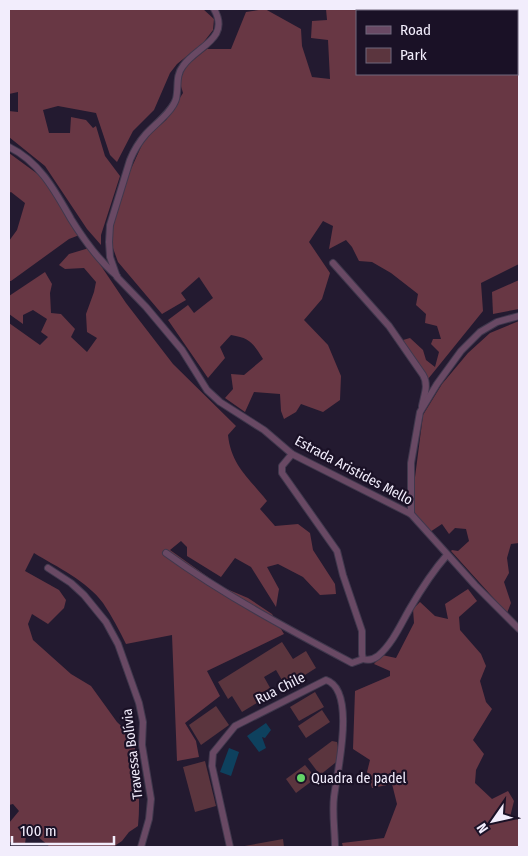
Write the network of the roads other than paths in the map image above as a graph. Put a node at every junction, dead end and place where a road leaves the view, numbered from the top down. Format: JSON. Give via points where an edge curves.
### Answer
{"nodes":[{"id":1,"x":214,"y":9,"type":"edge"},
{"id":2,"x":9,"y":147,"type":"edge"},
{"id":3,"x":333,"y":263,"type":"dead end"},
{"id":4,"x":118,"y":277,"type":"junction"},
{"id":5,"x":519,"y":316,"type":"edge"},
{"id":6,"x":420,"y":412,"type":"junction"},
{"id":7,"x":292,"y":454,"type":"junction"},
{"id":8,"x":411,"y":514,"type":"junction"},
{"id":9,"x":166,"y":553,"type":"dead end"},
{"id":10,"x":447,"y":555,"type":"junction"},
{"id":11,"x":48,"y":568,"type":"dead end"},
{"id":12,"x":519,"y":629,"type":"edge"},
{"id":13,"x":364,"y":659,"type":"junction"},
{"id":14,"x":141,"y":847,"type":"edge"},
{"id":15,"x":230,"y":847,"type":"edge"},
{"id":16,"x":335,"y":847,"type":"edge"}],
"edges":[{"from":1,"to":4,"type":"street","name":"Estrada Aristides Mello","via":[[220,21],[218,30],[212,40],[183,65],[177,75],[176,99],[144,136],[130,160],[110,225],[110,257]]},
{"from":2,"to":4,"type":"street","via":[[38,168],[100,262]]},
{"from":3,"to":6,"type":"street","via":[[388,326],[426,380]]},
{"from":4,"to":7,"type":"street","name":"Estrada Aristides Mello","via":[[182,350],[207,390]]},
{"from":5,"to":6,"type":"street","via":[[497,322],[480,332],[461,351]]},
{"from":6,"to":8,"type":"street","via":[[411,463]]},
{"from":7,"to":8,"type":"street","name":"Estrada Aristides Mello"},
{"from":7,"to":13,"type":"street","via":[[282,466],[282,473],[337,551],[362,631]]},
{"from":8,"to":10,"type":"street","name":"Estrada Aristides Mello"},
{"from":9,"to":13,"type":"street","via":[[201,578],[286,628],[352,663]]},
{"from":10,"to":12,"type":"street","name":"Estrada Aristides Mello"},
{"from":10,"to":13,"type":"street","via":[[396,634],[376,658]]},
{"from":11,"to":14,"type":"street","name":"Travessa Bolívia","via":[[84,594],[106,622],[118,644],[139,703],[151,799]]},
{"from":15,"to":16,"type":"street","name":"Rua Chile","via":[[212,766],[213,754],[235,726],[326,680],[331,682],[341,699],[343,726],[334,798]]}]}
